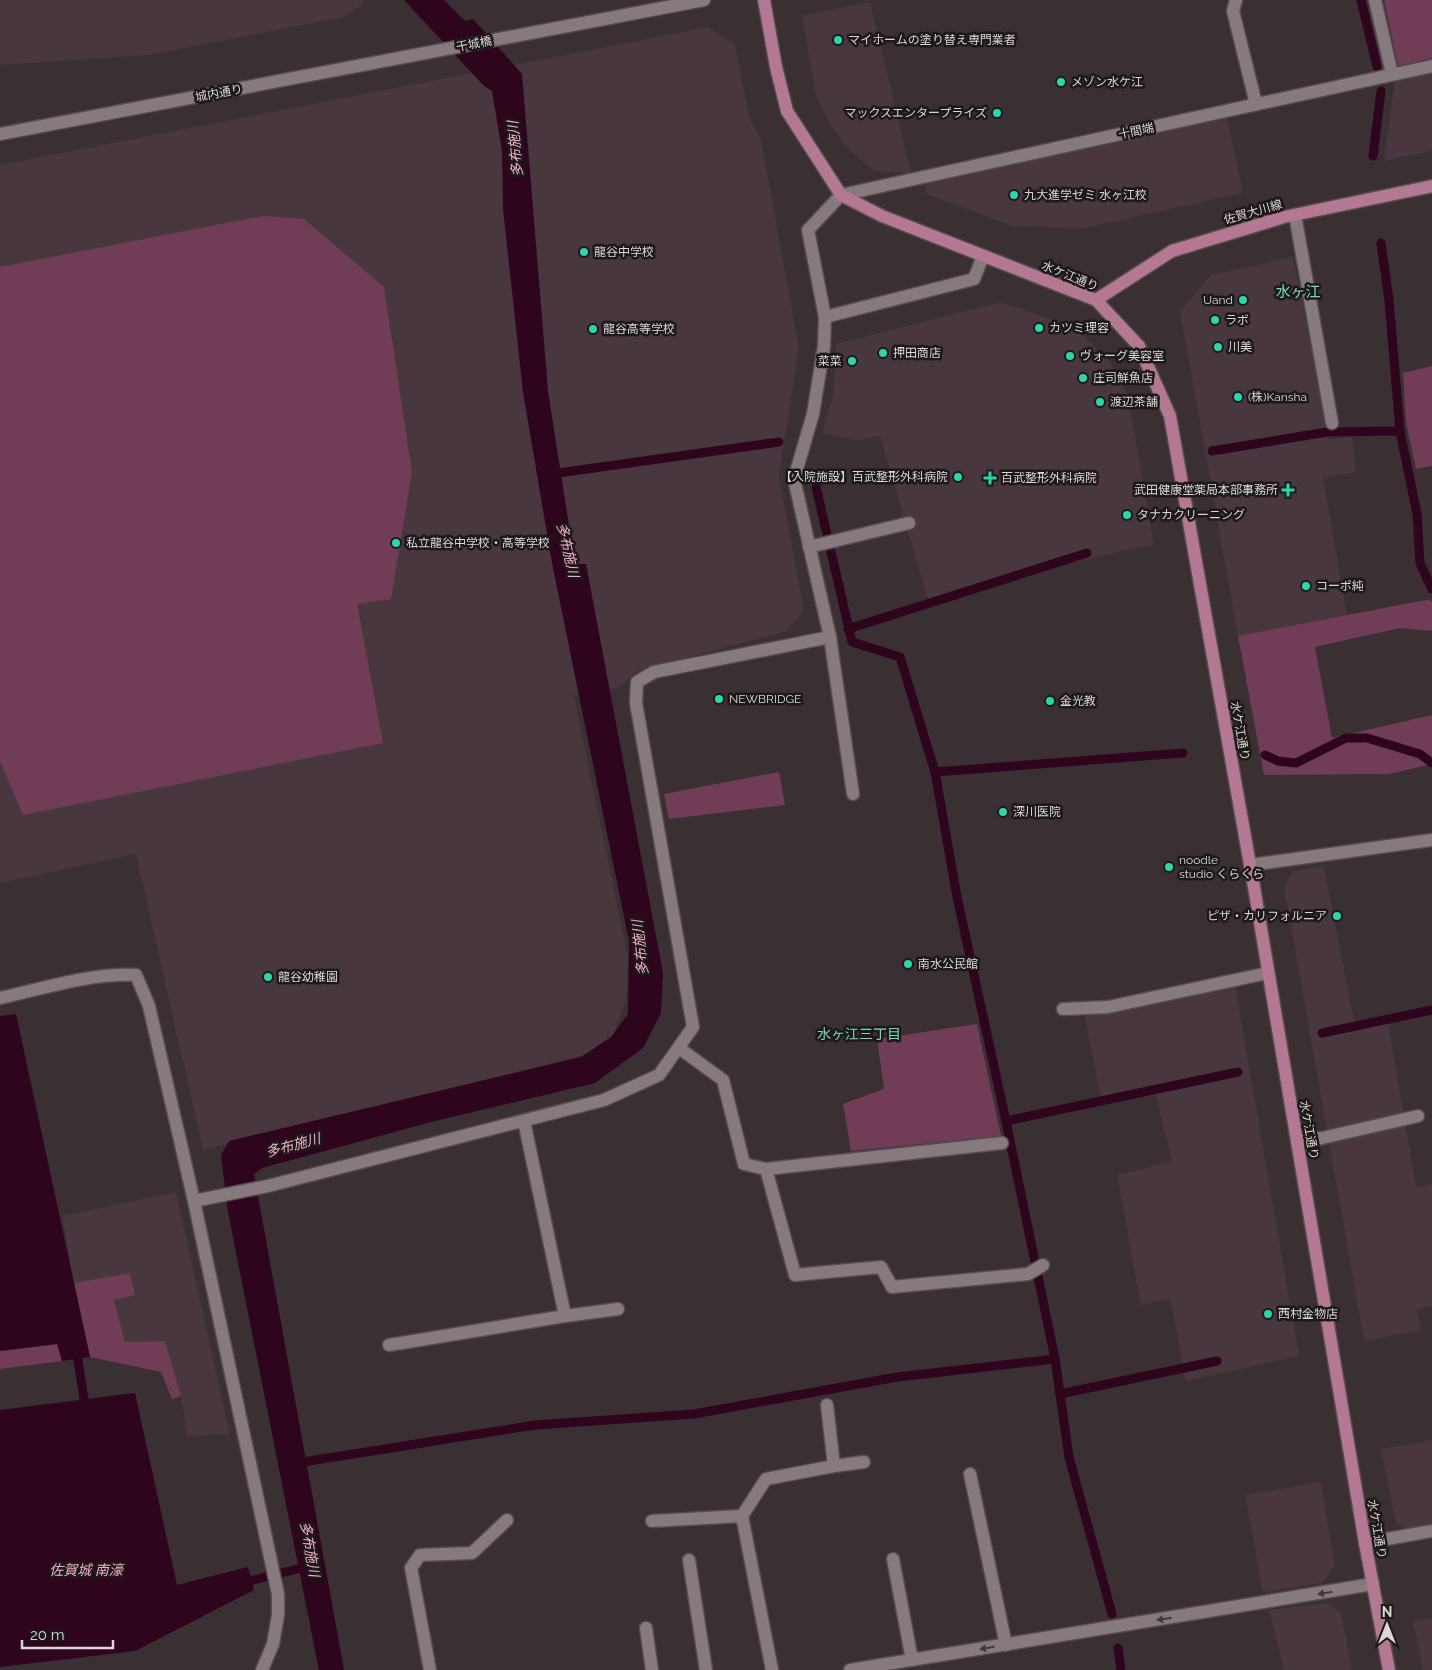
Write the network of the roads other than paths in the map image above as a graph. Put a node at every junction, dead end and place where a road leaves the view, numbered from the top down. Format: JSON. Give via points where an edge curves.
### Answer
{"nodes":[{"id":1,"x":704,"y":0,"type":"edge"},
{"id":2,"x":764,"y":0,"type":"edge"},
{"id":3,"x":1236,"y":0,"type":"edge"},
{"id":4,"x":1375,"y":0,"type":"edge"},
{"id":5,"x":438,"y":51,"type":"joint"},
{"id":6,"x":1432,"y":66,"type":"edge"},
{"id":7,"x":1392,"y":74,"type":"junction"},
{"id":8,"x":1256,"y":104,"type":"junction"},
{"id":9,"x":0,"y":134,"type":"edge"},
{"id":10,"x":1432,"y":186,"type":"edge"},
{"id":11,"x":841,"y":195,"type":"junction"},
{"id":12,"x":1295,"y":215,"type":"junction"},
{"id":13,"x":983,"y":256,"type":"junction"},
{"id":14,"x":1096,"y":300,"type":"junction"},
{"id":15,"x":825,"y":318,"type":"junction"},
{"id":16,"x":1332,"y":423,"type":"dead end"},
{"id":17,"x":909,"y":523,"type":"dead end"},
{"id":18,"x":809,"y":547,"type":"junction"},
{"id":19,"x":830,"y":638,"type":"junction"},
{"id":20,"x":853,"y":794,"type":"dead end"},
{"id":21,"x":1432,"y":840,"type":"edge"},
{"id":22,"x":1250,"y":866,"type":"junction"},
{"id":23,"x":1268,"y":973,"type":"junction"},
{"id":24,"x":0,"y":998,"type":"edge"},
{"id":25,"x":1063,"y":1008,"type":"dead end"},
{"id":26,"x":679,"y":1048,"type":"junction"},
{"id":27,"x":1418,"y":1116,"type":"dead end"},
{"id":28,"x":524,"y":1121,"type":"junction"},
{"id":29,"x":1002,"y":1142,"type":"dead end"},
{"id":30,"x":1297,"y":1142,"type":"junction"},
{"id":31,"x":766,"y":1169,"type":"junction"},
{"id":32,"x":194,"y":1201,"type":"junction"},
{"id":33,"x":1043,"y":1265,"type":"dead end"},
{"id":34,"x":618,"y":1309,"type":"dead end"},
{"id":35,"x":565,"y":1316,"type":"junction"},
{"id":36,"x":389,"y":1345,"type":"dead end"},
{"id":37,"x":827,"y":1405,"type":"dead end"},
{"id":38,"x":864,"y":1462,"type":"dead end"},
{"id":39,"x":834,"y":1466,"type":"junction"},
{"id":40,"x":970,"y":1474,"type":"dead end"},
{"id":41,"x":742,"y":1516,"type":"junction"},
{"id":42,"x":507,"y":1520,"type":"dead end"},
{"id":43,"x":652,"y":1521,"type":"dead end"},
{"id":44,"x":1432,"y":1530,"type":"edge"},
{"id":45,"x":1365,"y":1543,"type":"junction"},
{"id":46,"x":893,"y":1559,"type":"dead end"},
{"id":47,"x":688,"y":1560,"type":"dead end"},
{"id":48,"x":1373,"y":1584,"type":"junction"},
{"id":49,"x":646,"y":1628,"type":"dead end"},
{"id":50,"x":1006,"y":1644,"type":"junction"},
{"id":51,"x":912,"y":1660,"type":"junction"},
{"id":52,"x":867,"y":1669,"type":"edge"},
{"id":53,"x":262,"y":1670,"type":"edge"},
{"id":54,"x":430,"y":1670,"type":"edge"},
{"id":55,"x":652,"y":1670,"type":"edge"},
{"id":56,"x":706,"y":1670,"type":"edge"},
{"id":57,"x":772,"y":1670,"type":"edge"},
{"id":58,"x":850,"y":1670,"type":"edge"},
{"id":59,"x":1389,"y":1670,"type":"edge"}],
"edges":[{"from":1,"to":5,"type":"street","name":"干城橋"},
{"from":2,"to":11,"type":"main road","via":[[788,111]]},
{"from":3,"to":8,"type":"street","via":[[1233,11]]},
{"from":4,"to":7,"type":"street"},
{"from":5,"to":9,"type":"street","name":"城内通り"},
{"from":6,"to":7,"type":"street","name":"十間端"},
{"from":7,"to":8,"type":"street","name":"十間端"},
{"from":8,"to":11,"type":"street","name":"十間端"},
{"from":10,"to":12,"type":"main road","name":"佐賀大川線"},
{"from":11,"to":13,"type":"main road","name":"水ケ江通り","via":[[882,216]]},
{"from":11,"to":15,"type":"street","via":[[808,230]]},
{"from":12,"to":14,"type":"main road","name":"佐賀大川線","via":[[1172,251]]},
{"from":12,"to":16,"type":"street"},
{"from":13,"to":14,"type":"main road","name":"水ケ江通り"},
{"from":13,"to":15,"type":"street","via":[[974,278]]},
{"from":14,"to":22,"type":"main road","name":"水ケ江通り","via":[[1139,346],[1170,416]]},
{"from":15,"to":18,"type":"street","via":[[813,414],[794,479]]},
{"from":17,"to":18,"type":"street"},
{"from":18,"to":19,"type":"street"},
{"from":19,"to":20,"type":"street"},
{"from":19,"to":26,"type":"street","via":[[654,672],[637,682],[636,703],[693,1027]]},
{"from":21,"to":22,"type":"street"},
{"from":22,"to":23,"type":"main road","name":"水ケ江通り"},
{"from":23,"to":25,"type":"street","via":[[1108,1006]]},
{"from":23,"to":30,"type":"main road","name":"水ケ江通り"},
{"from":24,"to":32,"type":"street","via":[[97,976],[136,975],[149,1006]]},
{"from":26,"to":28,"type":"street","via":[[659,1075],[604,1100]]},
{"from":26,"to":31,"type":"street","via":[[722,1080],[744,1164]]},
{"from":27,"to":30,"type":"street"},
{"from":28,"to":32,"type":"street"},
{"from":28,"to":35,"type":"street"},
{"from":29,"to":31,"type":"street"},
{"from":30,"to":45,"type":"main road","name":"水ケ江通り"},
{"from":31,"to":33,"type":"street","via":[[795,1275],[881,1267],[892,1287],[1028,1274]]},
{"from":32,"to":53,"type":"street","via":[[278,1594],[274,1644]]},
{"from":34,"to":35,"type":"street"},
{"from":35,"to":36,"type":"street"},
{"from":37,"to":39,"type":"street"},
{"from":38,"to":39,"type":"street"},
{"from":39,"to":41,"type":"street","via":[[766,1479]]},
{"from":40,"to":50,"type":"street"},
{"from":41,"to":43,"type":"street"},
{"from":41,"to":57,"type":"street"},
{"from":42,"to":54,"type":"street","via":[[472,1553],[420,1555],[411,1568]]},
{"from":44,"to":45,"type":"street"},
{"from":45,"to":48,"type":"main road","name":"水ケ江通り"},
{"from":46,"to":51,"type":"street"},
{"from":47,"to":56,"type":"street"},
{"from":48,"to":50,"type":"street","one_way":true},
{"from":48,"to":59,"type":"main road","name":"水ケ江通り"},
{"from":49,"to":55,"type":"street"},
{"from":50,"to":51,"type":"street","one_way":true},
{"from":51,"to":52,"type":"street"},
{"from":52,"to":58,"type":"street"}]}
